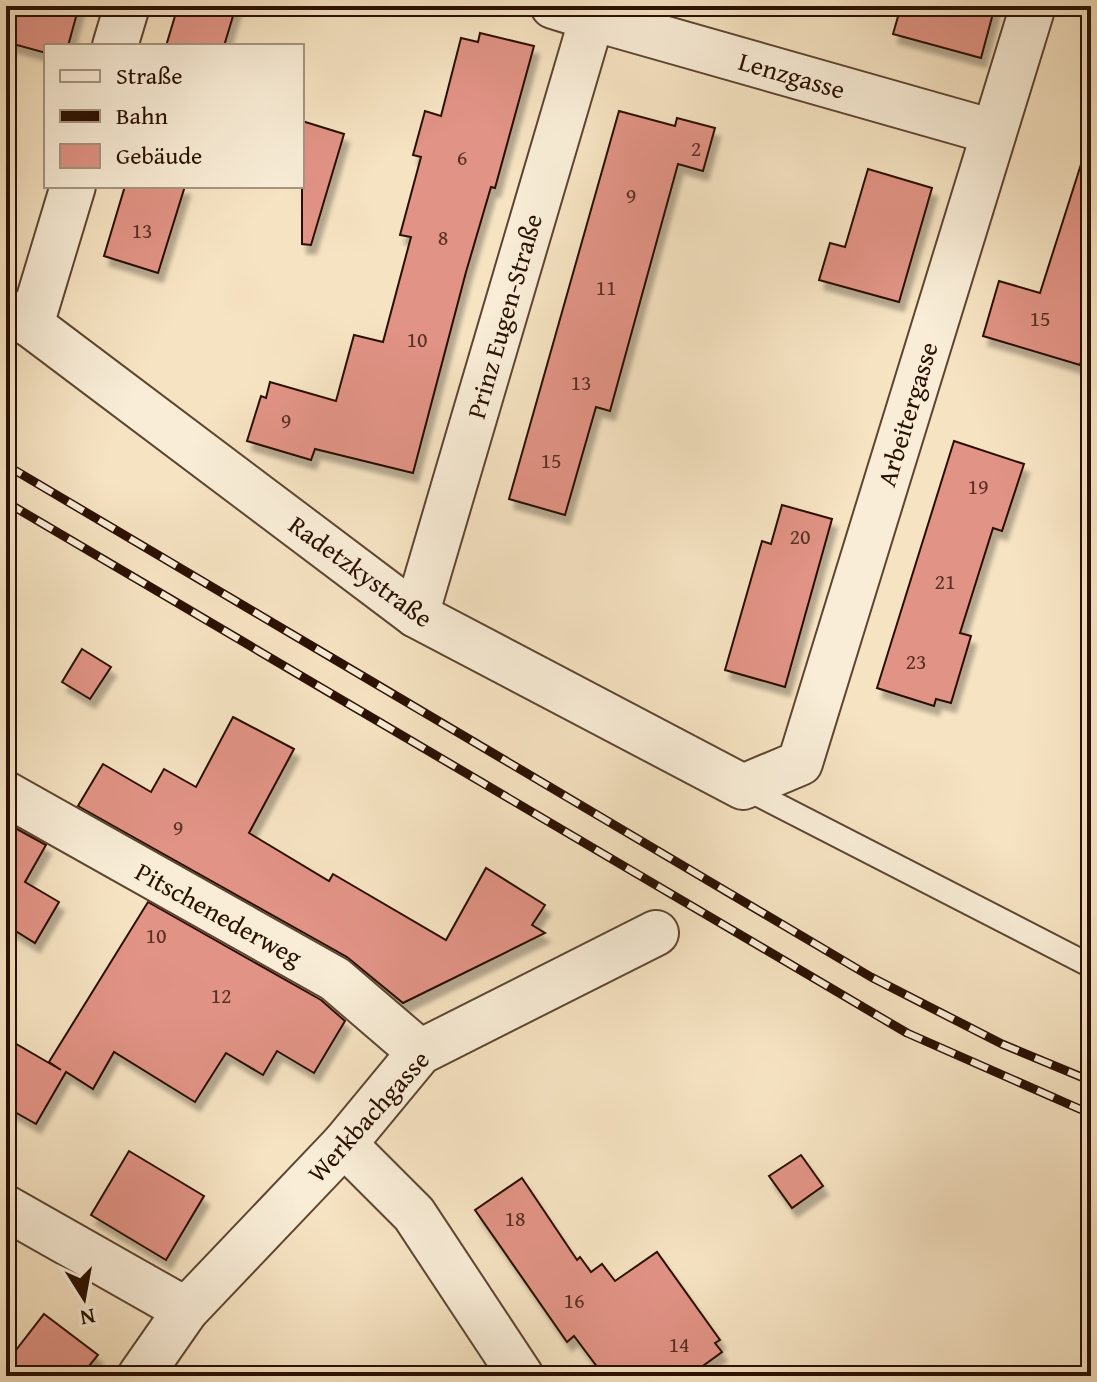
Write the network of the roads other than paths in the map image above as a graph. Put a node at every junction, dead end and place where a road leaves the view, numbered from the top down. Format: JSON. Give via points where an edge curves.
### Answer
{"nodes":[{"id":1,"x":127,"y":6,"type":"edge"},
{"id":2,"x":1033,"y":6,"type":"edge"},
{"id":3,"x":580,"y":10,"type":"edge"},
{"id":4,"x":116,"y":44,"type":"edge"},
{"id":5,"x":993,"y":132,"type":"junction"},
{"id":6,"x":72,"y":188,"type":"edge"},
{"id":7,"x":19,"y":318,"type":"edge"},
{"id":8,"x":416,"y":615,"type":"junction"},
{"id":9,"x":743,"y":787,"type":"junction"},
{"id":10,"x":6,"y":794,"type":"edge"},
{"id":11,"x":656,"y":933,"type":"dead end"},
{"id":12,"x":1091,"y":966,"type":"edge"},
{"id":13,"x":420,"y":1052,"type":"junction"},
{"id":14,"x":344,"y":1144,"type":"junction"},
{"id":15,"x":6,"y":1208,"type":"edge"},
{"id":16,"x":186,"y":1310,"type":"junction"},
{"id":17,"x":140,"y":1376,"type":"edge"},
{"id":18,"x":521,"y":1376,"type":"edge"}],
"edges":[{"from":1,"to":4,"type":"street"},
{"from":2,"to":5,"type":"street","name":"Arbeitergasse"},
{"from":3,"to":5,"type":"street","name":"Lenzgasse"},
{"from":3,"to":8,"type":"street","name":"Prinz Eugen-Straße"},
{"from":5,"to":9,"type":"street","name":"Arbeitergasse","via":[[800,763]]},
{"from":6,"to":7,"type":"street"},
{"from":7,"to":8,"type":"street","name":"Radetzkystraße"},
{"from":8,"to":9,"type":"street","name":"Radetzkystraße"},
{"from":9,"to":12,"type":"lane"},
{"from":10,"to":13,"type":"street","name":"Pitschenederweg","via":[[335,979]]},
{"from":11,"to":13,"type":"street","name":"Werkbachgasse"},
{"from":13,"to":14,"type":"street","name":"Werkbachgasse"},
{"from":14,"to":16,"type":"street","name":"Werkbachgasse"},
{"from":14,"to":18,"type":"street","via":[[414,1214]]},
{"from":15,"to":16,"type":"street"},
{"from":16,"to":17,"type":"street","name":"Werkbachgasse"}]}
